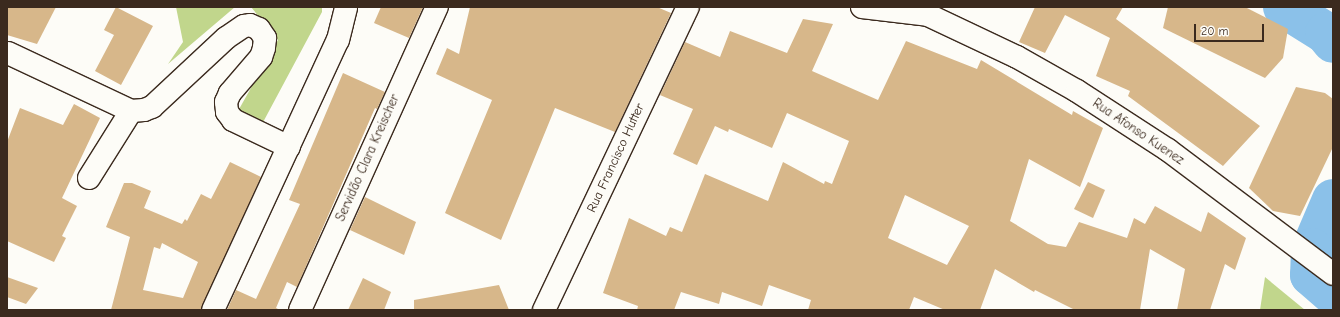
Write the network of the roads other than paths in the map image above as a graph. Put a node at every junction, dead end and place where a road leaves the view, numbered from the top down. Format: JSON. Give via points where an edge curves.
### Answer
{"nodes":[{"id":1,"x":346,"y":7,"type":"edge"},
{"id":2,"x":437,"y":7,"type":"edge"},
{"id":3,"x":688,"y":7,"type":"edge"},
{"id":4,"x":862,"y":7,"type":"edge"},
{"id":5,"x":932,"y":12,"type":"edge"},
{"id":6,"x":8,"y":53,"type":"dead end"},
{"id":7,"x":131,"y":111,"type":"junction"},
{"id":8,"x":289,"y":147,"type":"junction"},
{"id":9,"x":89,"y":178,"type":"dead end"},
{"id":10,"x":1333,"y":274,"type":"edge"},
{"id":11,"x":213,"y":310,"type":"edge"},
{"id":12,"x":300,"y":310,"type":"edge"},
{"id":13,"x":544,"y":310,"type":"edge"}],
"edges":[{"from":1,"to":8,"type":"street","via":[[338,40]]},
{"from":2,"to":12,"type":"street","name":"Servidão Clara Kreischer"},
{"from":3,"to":13,"type":"street","name":"Rua Francisco Hutter"},
{"from":4,"to":5,"type":"street","name":"Rua Afonso Kuenez"},
{"from":5,"to":10,"type":"street","name":"Rua Afonso Kuenez","via":[[1084,96],[1168,150]]},
{"from":6,"to":7,"type":"street"},
{"from":7,"to":8,"type":"street","via":[[152,107],[226,38],[250,25],[259,29],[265,38],[264,48],[261,57],[230,93],[226,102],[227,112],[233,120]]},
{"from":7,"to":9,"type":"street"},
{"from":8,"to":11,"type":"street"}]}
